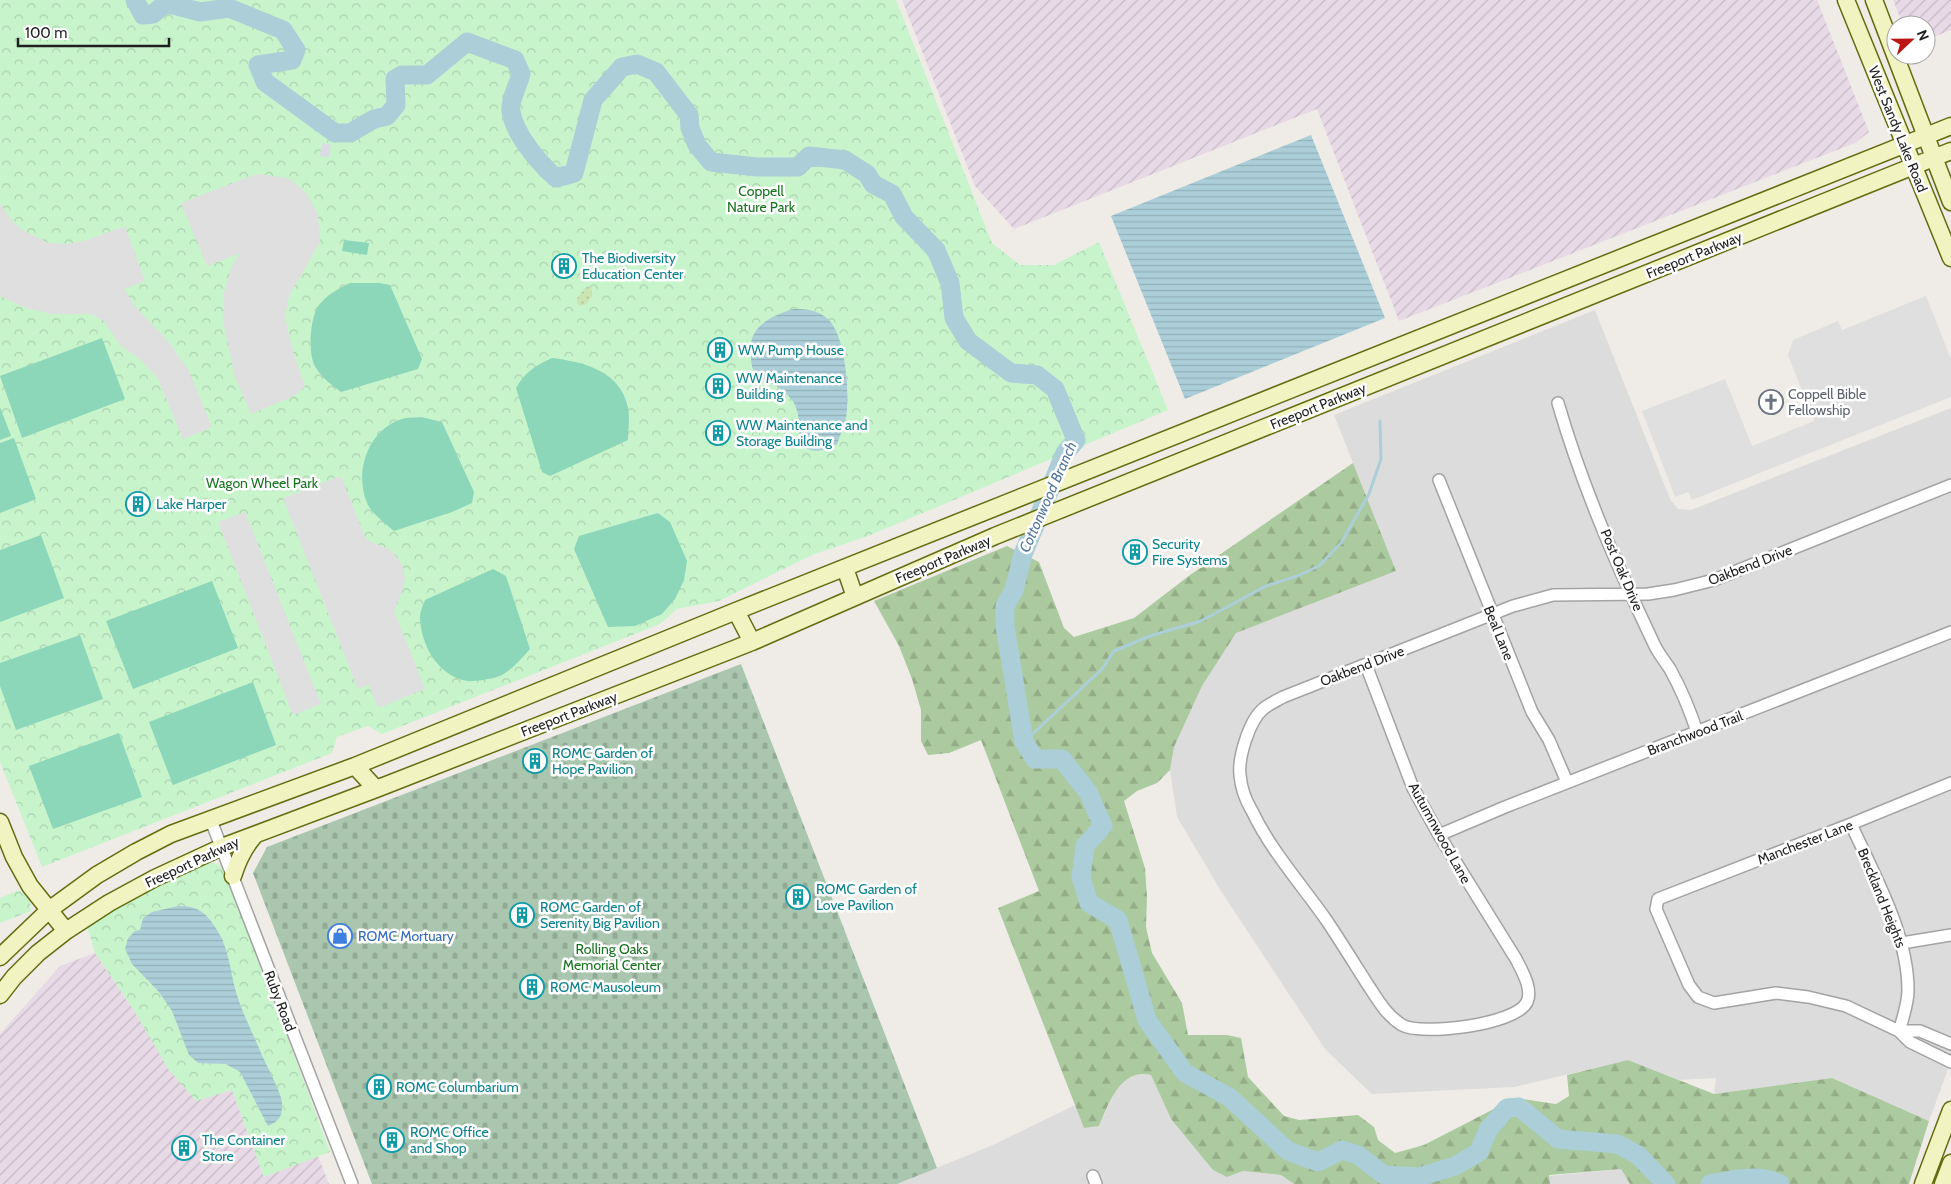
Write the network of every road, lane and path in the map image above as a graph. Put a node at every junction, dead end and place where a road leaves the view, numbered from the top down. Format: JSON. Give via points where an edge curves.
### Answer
{"nodes":[{"id":1,"x":1846,"y":0,"type":"edge"},
{"id":2,"x":1874,"y":0,"type":"edge"},
{"id":3,"x":1951,"y":126,"type":"edge"},
{"id":4,"x":1925,"y":135,"type":"junction"},
{"id":5,"x":1904,"y":144,"type":"junction"},
{"id":6,"x":1951,"y":152,"type":"edge"},
{"id":7,"x":1934,"y":158,"type":"junction"},
{"id":8,"x":1913,"y":166,"type":"junction"},
{"id":9,"x":1951,"y":202,"type":"edge"},
{"id":10,"x":1737,"y":210,"type":"junction"},
{"id":11,"x":1746,"y":234,"type":"junction"},
{"id":12,"x":1951,"y":258,"type":"edge"},
{"id":13,"x":1593,"y":268,"type":"junction"},
{"id":14,"x":1602,"y":292,"type":"junction"},
{"id":15,"x":1443,"y":328,"type":"junction"},
{"id":16,"x":1452,"y":352,"type":"junction"},
{"id":17,"x":1558,"y":403,"type":"dead end"},
{"id":18,"x":1439,"y":480,"type":"dead end"},
{"id":19,"x":1951,"y":485,"type":"edge"},
{"id":20,"x":845,"y":568,"type":"junction"},
{"id":21,"x":1631,"y":594,"type":"junction"},
{"id":22,"x":855,"y":597,"type":"junction"},
{"id":23,"x":736,"y":611,"type":"junction"},
{"id":24,"x":1492,"y":615,"type":"junction"},
{"id":25,"x":1951,"y":632,"type":"edge"},
{"id":26,"x":752,"y":642,"type":"junction"},
{"id":27,"x":1366,"y":665,"type":"junction"},
{"id":28,"x":1698,"y":732,"type":"junction"},
{"id":29,"x":371,"y":759,"type":"junction"},
{"id":30,"x":354,"y":766,"type":"junction"},
{"id":31,"x":1567,"y":782,"type":"junction"},
{"id":32,"x":1951,"y":783,"type":"edge"},
{"id":33,"x":376,"y":790,"type":"junction"},
{"id":34,"x":210,"y":818,"type":"junction"},
{"id":35,"x":0,"y":822,"type":"edge"},
{"id":36,"x":1852,"y":824,"type":"junction"},
{"id":37,"x":256,"y":834,"type":"junction"},
{"id":38,"x":1439,"y":835,"type":"junction"},
{"id":39,"x":222,"y":847,"type":"junction"},
{"id":40,"x":233,"y":876,"type":"junction"},
{"id":41,"x":49,"y":910,"type":"junction"},
{"id":42,"x":66,"y":931,"type":"junction"},
{"id":43,"x":1951,"y":935,"type":"edge"},
{"id":44,"x":1902,"y":943,"type":"junction"},
{"id":45,"x":0,"y":957,"type":"edge"},
{"id":46,"x":1529,"y":994,"type":"joint"},
{"id":47,"x":0,"y":995,"type":"edge"},
{"id":48,"x":1899,"y":1031,"type":"junction"},
{"id":49,"x":1951,"y":1044,"type":"edge"},
{"id":50,"x":1951,"y":1062,"type":"edge"},
{"id":51,"x":1951,"y":1110,"type":"edge"},
{"id":52,"x":1951,"y":1164,"type":"edge"},
{"id":53,"x":352,"y":1184,"type":"edge"},
{"id":54,"x":1923,"y":1184,"type":"edge"},
{"id":55,"x":1943,"y":1184,"type":"edge"}],
"edges":[{"from":1,"to":5,"type":"main road","name":"West Sandy Lake Road"},
{"from":2,"to":4,"type":"main road","name":"West Sandy Lake Road"},
{"from":3,"to":4,"type":"main road"},
{"from":4,"to":5,"type":"main road","name":"Freeport Parkway"},
{"from":4,"to":7,"type":"main road","name":"West Sandy Lake Road"},
{"from":5,"to":8,"type":"main road","name":"West Sandy Lake Road"},
{"from":5,"to":10,"type":"main road","name":"Freeport Parkway"},
{"from":6,"to":7,"type":"main road"},
{"from":7,"to":8,"type":"main road","name":"Freeport Parkway"},
{"from":7,"to":9,"type":"main road","name":"West Sandy Lake Road"},
{"from":8,"to":11,"type":"main road","name":"Freeport Parkway"},
{"from":8,"to":12,"type":"main road","name":"West Sandy Lake Road"},
{"from":10,"to":11,"type":"main road"},
{"from":10,"to":13,"type":"main road","name":"Freeport Parkway"},
{"from":11,"to":14,"type":"main road","name":"Freeport Parkway"},
{"from":13,"to":14,"type":"main road"},
{"from":13,"to":15,"type":"main road","name":"Freeport Parkway"},
{"from":14,"to":16,"type":"main road","name":"Freeport Parkway"},
{"from":15,"to":16,"type":"main road"},
{"from":15,"to":20,"type":"main road","name":"Freeport Parkway"},
{"from":16,"to":22,"type":"main road","name":"Freeport Parkway","via":[[995,536]]},
{"from":17,"to":21,"type":"street","name":"Post Oak Drive","via":[[1571,447]]},
{"from":18,"to":24,"type":"street","name":"Beal Lane"},
{"from":19,"to":21,"type":"street","name":"Oakbend Drive","via":[[1714,580],[1674,590]]},
{"from":20,"to":22,"type":"main road"},
{"from":20,"to":23,"type":"main road","name":"Freeport Parkway"},
{"from":21,"to":24,"type":"street","name":"Oakbend Drive","via":[[1553,594]]},
{"from":21,"to":28,"type":"street","name":"Post Oak Drive"},
{"from":22,"to":26,"type":"main road","name":"Freeport Parkway"},
{"from":23,"to":26,"type":"main road"},
{"from":23,"to":29,"type":"main road","name":"Freeport Parkway"},
{"from":24,"to":27,"type":"street","name":"Oakbend Drive"},
{"from":24,"to":31,"type":"street","name":"Beal Lane","via":[[1532,712],[1559,760]]},
{"from":25,"to":28,"type":"street","name":"Branchwood Trail"},
{"from":26,"to":33,"type":"main road","name":"Freeport Parkway"},
{"from":27,"to":38,"type":"street","name":"Autumnwood Lane","via":[[1413,788]]},
{"from":27,"to":46,"type":"street","name":"Oakbend Drive","via":[[1283,697],[1262,710],[1240,759],[1240,775],[1252,812],[1387,1013],[1404,1026],[1436,1029],[1499,1020],[1526,1004]]},
{"from":28,"to":31,"type":"street","name":"Branchwood Trail"},
{"from":29,"to":30,"type":"main road","name":"Freeport Parkway"},
{"from":29,"to":33,"type":"main road"},
{"from":30,"to":33,"type":"main road"},
{"from":30,"to":34,"type":"main road","name":"Freeport Parkway"},
{"from":31,"to":38,"type":"street","name":"Branchwood Trail"},
{"from":32,"to":36,"type":"street","name":"Manchester Lane"},
{"from":33,"to":37,"type":"main road","name":"Freeport Parkway"},
{"from":34,"to":39,"type":"street","name":"Ruby Road"},
{"from":34,"to":41,"type":"main road","name":"Freeport Parkway","via":[[136,852],[96,875]]},
{"from":35,"to":41,"type":"main road","via":[[20,869]]},
{"from":36,"to":44,"type":"street","name":"Breckland Heights"},
{"from":36,"to":48,"type":"street","name":"Manchester Lane","via":[[1658,899],[1656,909],[1689,985],[1698,997],[1714,1003],[1776,993],[1808,997],[1846,1006]]},
{"from":37,"to":39,"type":"main road","name":"Freeport Parkway"},
{"from":37,"to":40,"type":"main road","via":[[246,845]]},
{"from":38,"to":46,"type":"street","name":"Autumnwood Lane","via":[[1516,959]]},
{"from":39,"to":40,"type":"street","name":"Ruby Road"},
{"from":39,"to":42,"type":"main road","name":"Freeport Parkway","via":[[155,878]]},
{"from":40,"to":53,"type":"street","name":"Ruby Road"},
{"from":41,"to":42,"type":"main road"},
{"from":41,"to":45,"type":"main road","name":"Freeport Parkway"},
{"from":42,"to":47,"type":"main road","name":"Freeport Parkway","via":[[38,953]]},
{"from":43,"to":44,"type":"street"},
{"from":44,"to":48,"type":"street","name":"Breckland Heights","via":[[1908,990]]},
{"from":48,"to":49,"type":"street","via":[[1920,1031]]},
{"from":48,"to":50,"type":"street","via":[[1910,1042]]},
{"from":51,"to":54,"type":"main road"},
{"from":52,"to":55,"type":"main road"}]}
